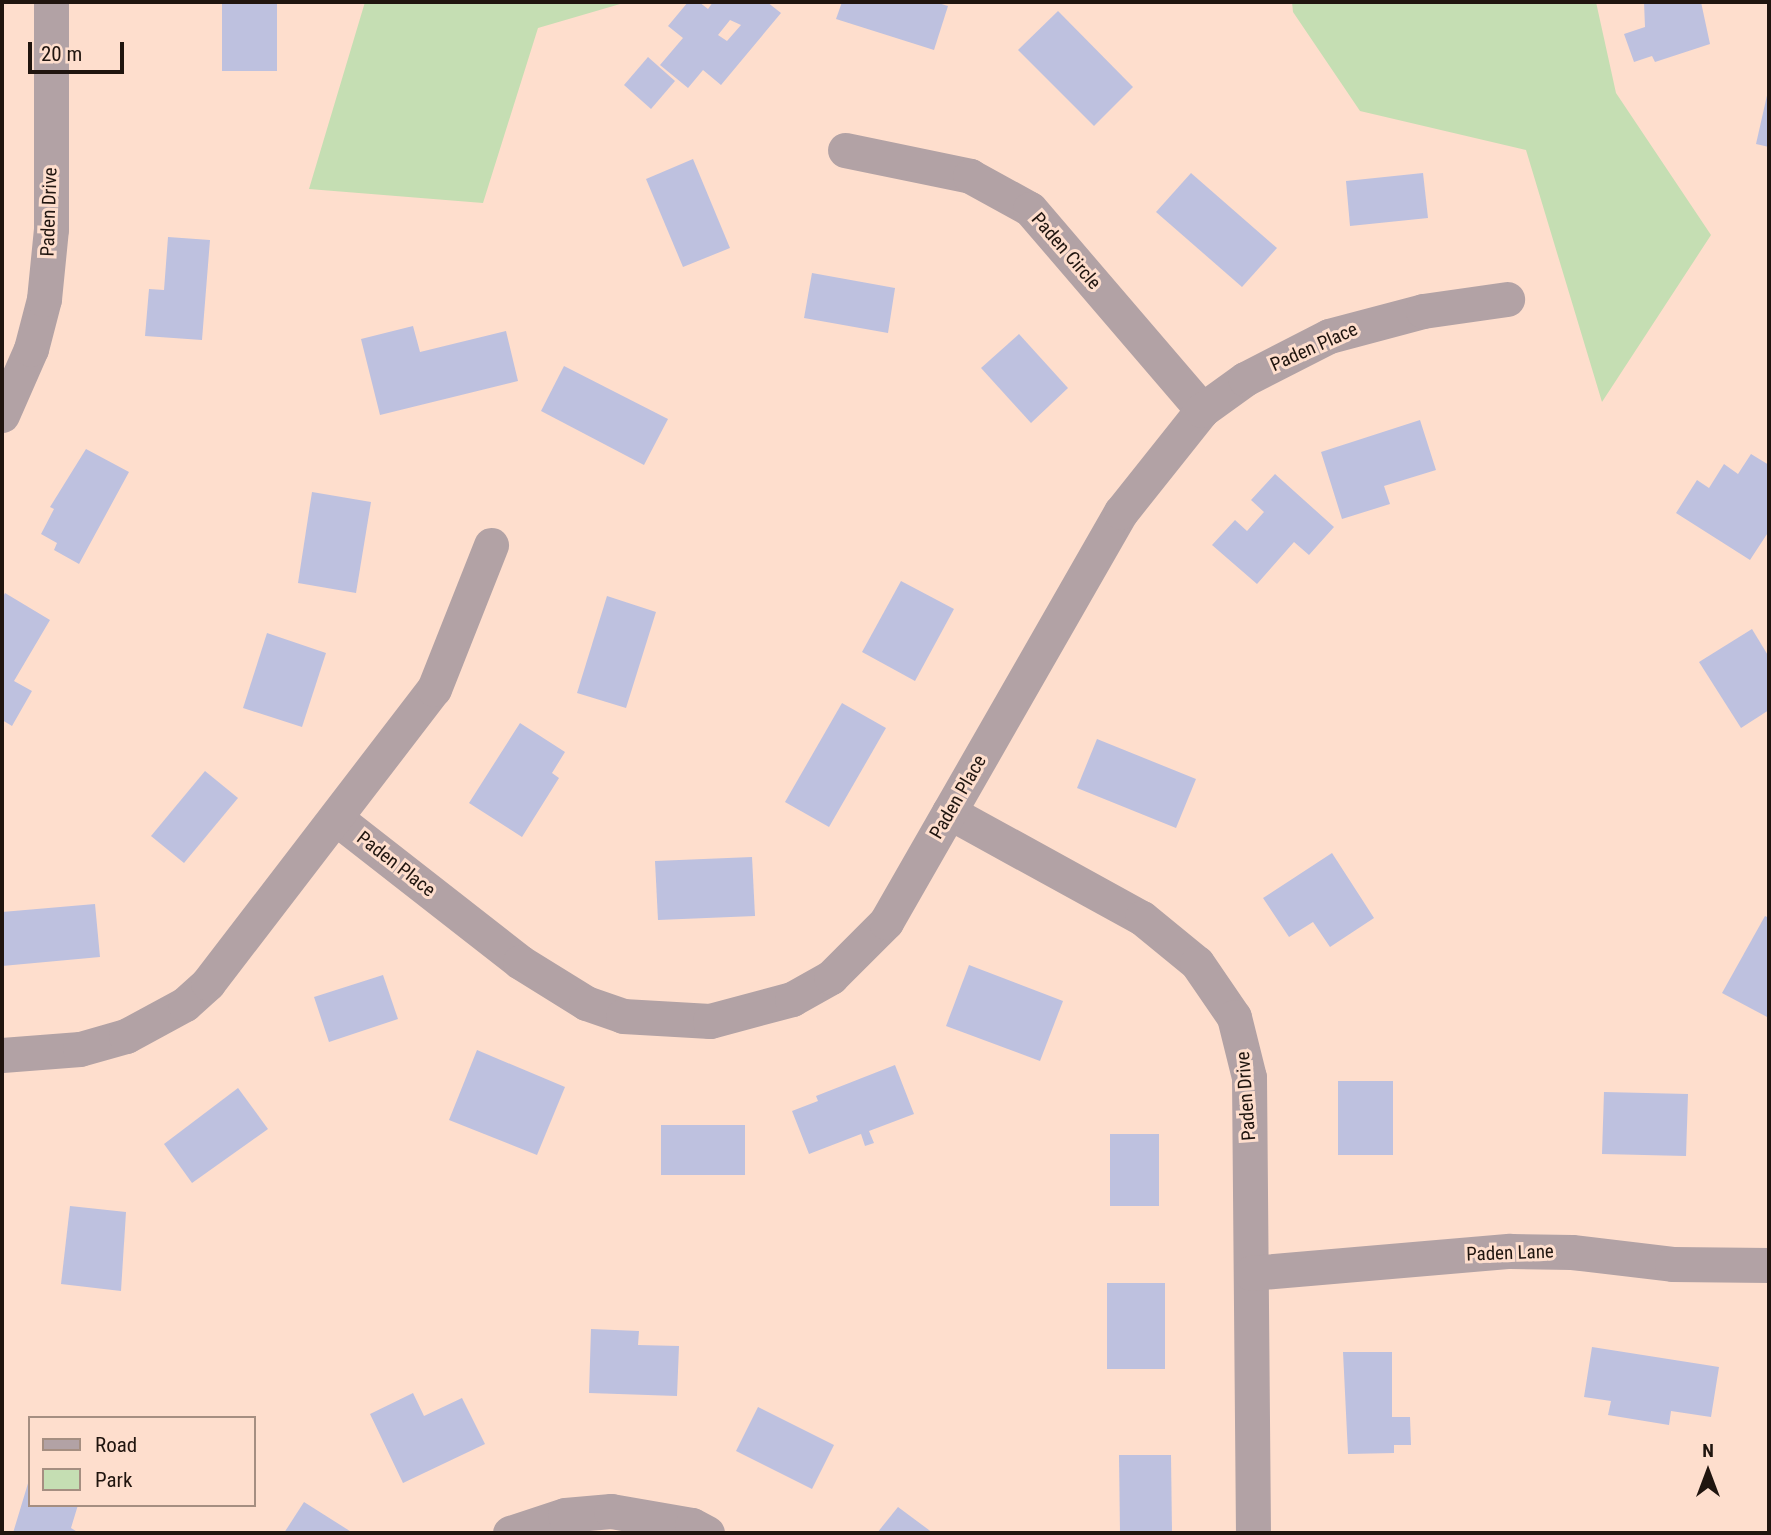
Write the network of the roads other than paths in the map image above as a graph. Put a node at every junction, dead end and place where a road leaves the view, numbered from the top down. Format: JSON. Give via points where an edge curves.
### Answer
{"nodes":[{"id":1,"x":51,"y":2,"type":"edge"},
{"id":2,"x":845,"y":150,"type":"dead end"},
{"id":3,"x":1507,"y":299,"type":"dead end"},
{"id":4,"x":1202,"y":410,"type":"junction"},
{"id":5,"x":2,"y":415,"type":"edge"},
{"id":6,"x":491,"y":545,"type":"dead end"},
{"id":7,"x":949,"y":812,"type":"junction"},
{"id":8,"x":337,"y":819,"type":"junction"},
{"id":9,"x":2,"y":1055,"type":"edge"},
{"id":10,"x":1769,"y":1265,"type":"edge"},
{"id":11,"x":1251,"y":1273,"type":"junction"},
{"id":12,"x":510,"y":1533,"type":"edge"},
{"id":13,"x":706,"y":1533,"type":"edge"},
{"id":14,"x":1253,"y":1533,"type":"edge"}],
"edges":[{"from":1,"to":5,"type":"street","name":"Paden Drive","via":[[51,229],[44,299],[31,349]]},
{"from":2,"to":4,"type":"street","name":"Paden Circle","via":[[970,176],[1030,209]]},
{"from":3,"to":4,"type":"street","name":"Paden Place","via":[[1423,311],[1329,336],[1245,379]]},
{"from":4,"to":7,"type":"street","name":"Paden Place","via":[[1121,512]]},
{"from":6,"to":8,"type":"street","name":"Paden Place","via":[[434,689]]},
{"from":7,"to":8,"type":"street","name":"Paden Place","via":[[886,922],[831,977],[792,999],[699,1021],[623,1016],[555,987]]},
{"from":7,"to":11,"type":"street","name":"Paden Drive","via":[[1142,918],[1197,963],[1218,989],[1234,1017],[1249,1077]]},
{"from":8,"to":9,"type":"street","name":"Paden Place","via":[[239,948],[185,1004],[126,1036],[80,1049]]},
{"from":10,"to":11,"type":"street","name":"Paden Lane","via":[[1672,1264],[1572,1251],[1510,1251]]},
{"from":11,"to":14,"type":"street","name":"Paden Drive"},
{"from":12,"to":13,"type":"street","via":[[565,1515],[611,1511],[679,1522]]}]}
